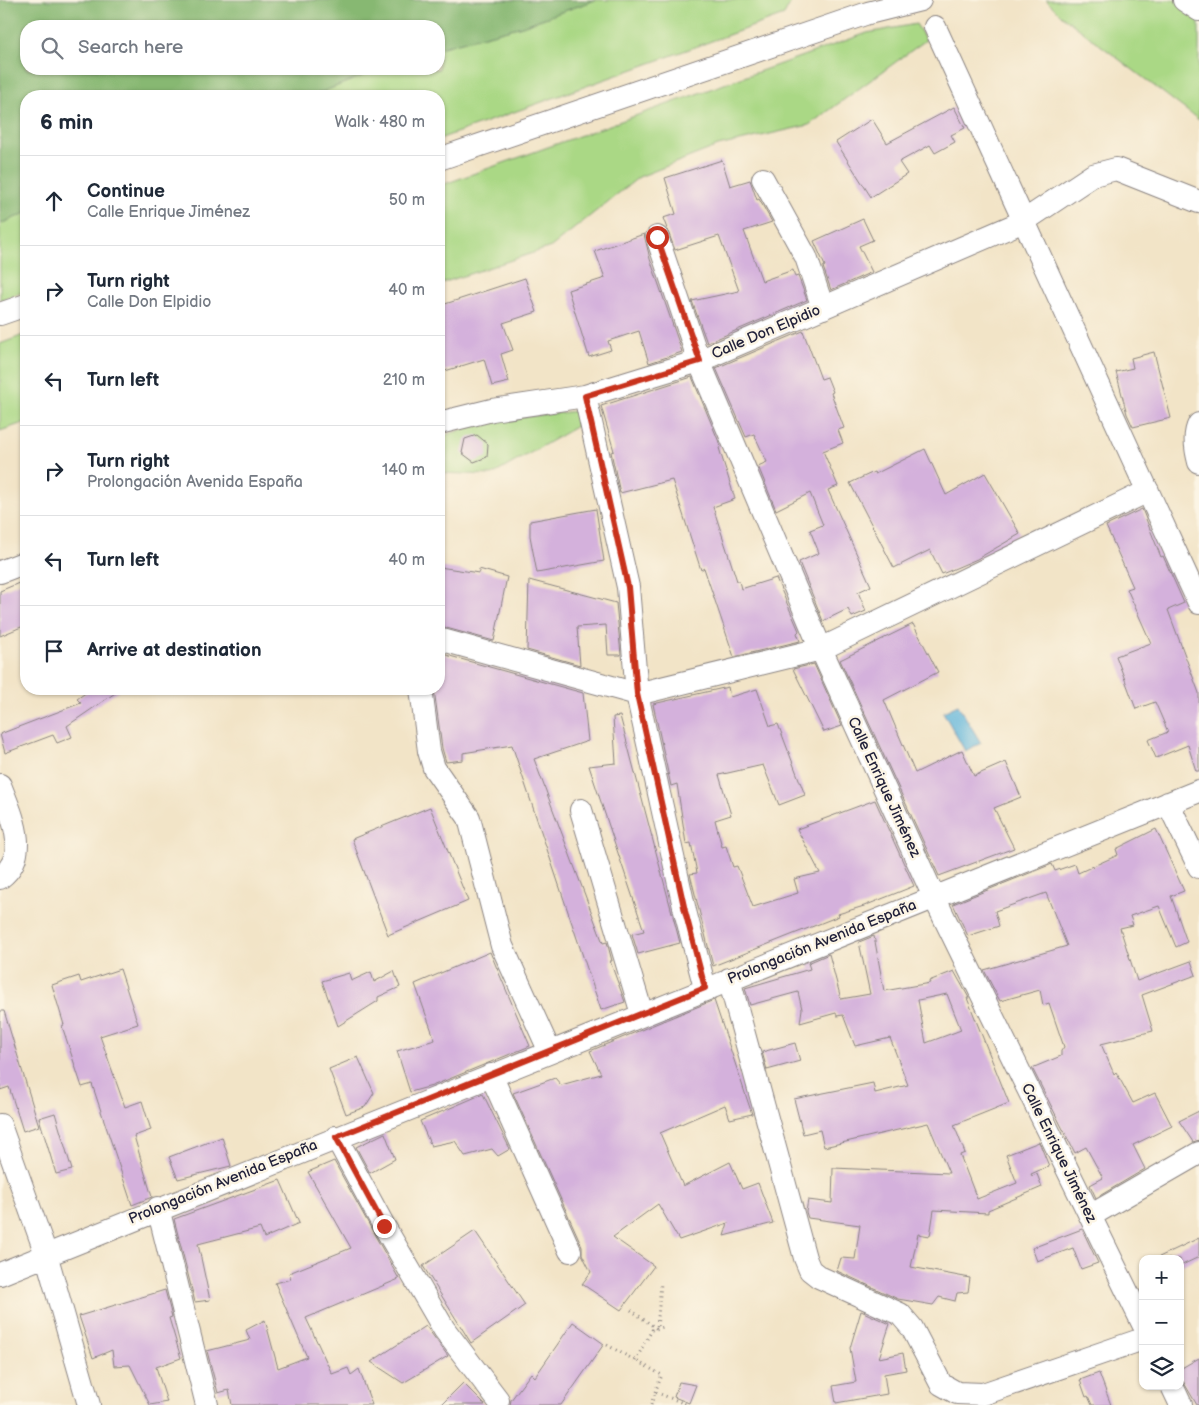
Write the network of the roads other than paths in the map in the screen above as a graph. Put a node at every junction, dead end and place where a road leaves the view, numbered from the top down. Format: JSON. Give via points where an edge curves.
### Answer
{"nodes":[{"id":1,"x":920,"y":0,"type":"edge"},
{"id":2,"x":1184,"y":0,"type":"edge"},
{"id":3,"x":864,"y":6,"type":"edge"},
{"id":4,"x":1199,"y":10,"type":"edge"},
{"id":5,"x":935,"y":27,"type":"dead end"},
{"id":6,"x":445,"y":157,"type":"edge"},
{"id":7,"x":763,"y":178,"type":"dead end"},
{"id":8,"x":1199,"y":202,"type":"edge"},
{"id":9,"x":1024,"y":221,"type":"junction"},
{"id":10,"x":657,"y":237,"type":"dead end"},
{"id":11,"x":20,"y":307,"type":"edge"},
{"id":12,"x":823,"y":308,"type":"junction"},
{"id":13,"x":0,"y":314,"type":"edge"},
{"id":14,"x":700,"y":361,"type":"junction"},
{"id":15,"x":585,"y":396,"type":"junction"},
{"id":16,"x":445,"y":421,"type":"edge"},
{"id":17,"x":1199,"y":424,"type":"edge"},
{"id":18,"x":1199,"y":462,"type":"edge"},
{"id":19,"x":1148,"y":491,"type":"junction"},
{"id":20,"x":20,"y":564,"type":"edge"},
{"id":21,"x":0,"y":572,"type":"edge"},
{"id":22,"x":1199,"y":603,"type":"edge"},
{"id":23,"x":445,"y":641,"type":"edge"},
{"id":24,"x":821,"y":649,"type":"junction"},
{"id":25,"x":637,"y":694,"type":"junction"},
{"id":26,"x":422,"y":695,"type":"edge"},
{"id":27,"x":0,"y":785,"type":"edge"},
{"id":28,"x":1199,"y":791,"type":"edge"},
{"id":29,"x":1168,"y":803,"type":"junction"},
{"id":30,"x":582,"y":810,"type":"dead end"},
{"id":31,"x":1199,"y":868,"type":"edge"},
{"id":32,"x":0,"y":878,"type":"edge"},
{"id":33,"x":934,"y":897,"type":"junction"},
{"id":34,"x":729,"y":979,"type":"junction"},
{"id":35,"x":705,"y":988,"type":"junction"},
{"id":36,"x":642,"y":1014,"type":"junction"},
{"id":37,"x":550,"y":1052,"type":"junction"},
{"id":38,"x":491,"y":1075,"type":"junction"},
{"id":39,"x":0,"y":1125,"type":"edge"},
{"id":40,"x":336,"y":1137,"type":"junction"},
{"id":41,"x":1199,"y":1153,"type":"edge"},
{"id":42,"x":158,"y":1208,"type":"junction"},
{"id":43,"x":1090,"y":1216,"type":"junction"},
{"id":44,"x":570,"y":1251,"type":"dead end"},
{"id":45,"x":46,"y":1254,"type":"junction"},
{"id":46,"x":0,"y":1274,"type":"edge"},
{"id":47,"x":1139,"y":1316,"type":"edge"},
{"id":48,"x":1139,"y":1340,"type":"edge"},
{"id":49,"x":1174,"y":1390,"type":"edge"},
{"id":50,"x":498,"y":1400,"type":"dead end"},
{"id":51,"x":89,"y":1405,"type":"edge"},
{"id":52,"x":207,"y":1405,"type":"edge"},
{"id":53,"x":1181,"y":1405,"type":"edge"}],
"edges":[{"from":1,"to":3,"type":"street"},
{"from":2,"to":4,"type":"street"},
{"from":3,"to":6,"type":"street"},
{"from":5,"to":9,"type":"street"},
{"from":7,"to":12,"type":"street","via":[[806,257]]},
{"from":8,"to":9,"type":"street","name":"Calle Don Elpidio","via":[[1116,169],[1093,175]]},
{"from":9,"to":12,"type":"street","name":"Calle Don Elpidio"},
{"from":9,"to":19,"type":"street"},
{"from":10,"to":14,"type":"street","name":"Calle Enrique Jiménez"},
{"from":11,"to":13,"type":"street"},
{"from":12,"to":14,"type":"street","name":"Calle Don Elpidio"},
{"from":14,"to":15,"type":"street","name":"Calle Don Elpidio"},
{"from":14,"to":24,"type":"street","name":"Calle Enrique Jiménez"},
{"from":15,"to":16,"type":"street","name":"Calle Don Elpidio"},
{"from":15,"to":25,"type":"street","via":[[628,587]]},
{"from":17,"to":18,"type":"street","via":[[1196,428]]},
{"from":19,"to":22,"type":"street"},
{"from":19,"to":24,"type":"street"},
{"from":20,"to":21,"type":"street"},
{"from":23,"to":25,"type":"street"},
{"from":24,"to":25,"type":"street"},
{"from":24,"to":33,"type":"street","name":"Calle Enrique Jiménez"},
{"from":25,"to":35,"type":"street"},
{"from":26,"to":37,"type":"street","via":[[434,768],[469,818],[502,946]]},
{"from":27,"to":32,"type":"street","via":[[18,838],[11,865]]},
{"from":28,"to":29,"type":"street","name":"Prolongación Avenida España"},
{"from":29,"to":31,"type":"street"},
{"from":29,"to":33,"type":"street","name":"Prolongación Avenida España"},
{"from":30,"to":36,"type":"street"},
{"from":33,"to":34,"type":"street","name":"Prolongación Avenida España"},
{"from":33,"to":43,"type":"street","name":"Calle Enrique Jiménez"},
{"from":34,"to":35,"type":"street","name":"Prolongación Avenida España"},
{"from":34,"to":48,"type":"street","via":[[810,1270],[900,1314],[912,1328],[940,1384],[957,1393],[983,1394]]},
{"from":35,"to":36,"type":"street","name":"Prolongación Avenida España"},
{"from":36,"to":37,"type":"street","name":"Prolongación Avenida España"},
{"from":37,"to":38,"type":"street","name":"Prolongación Avenida España"},
{"from":38,"to":40,"type":"street","name":"Prolongación Avenida España"},
{"from":38,"to":44,"type":"street"},
{"from":39,"to":45,"type":"street"},
{"from":40,"to":42,"type":"street","name":"Prolongación Avenida España"},
{"from":40,"to":50,"type":"street","via":[[444,1329]]},
{"from":41,"to":43,"type":"street"},
{"from":42,"to":45,"type":"street","name":"Prolongación Avenida España"},
{"from":42,"to":52,"type":"street"},
{"from":43,"to":47,"type":"street","name":"Calle Enrique Jiménez"},
{"from":45,"to":46,"type":"street","name":"Prolongación Avenida España"},
{"from":45,"to":51,"type":"street"},
{"from":49,"to":53,"type":"street"}]}
